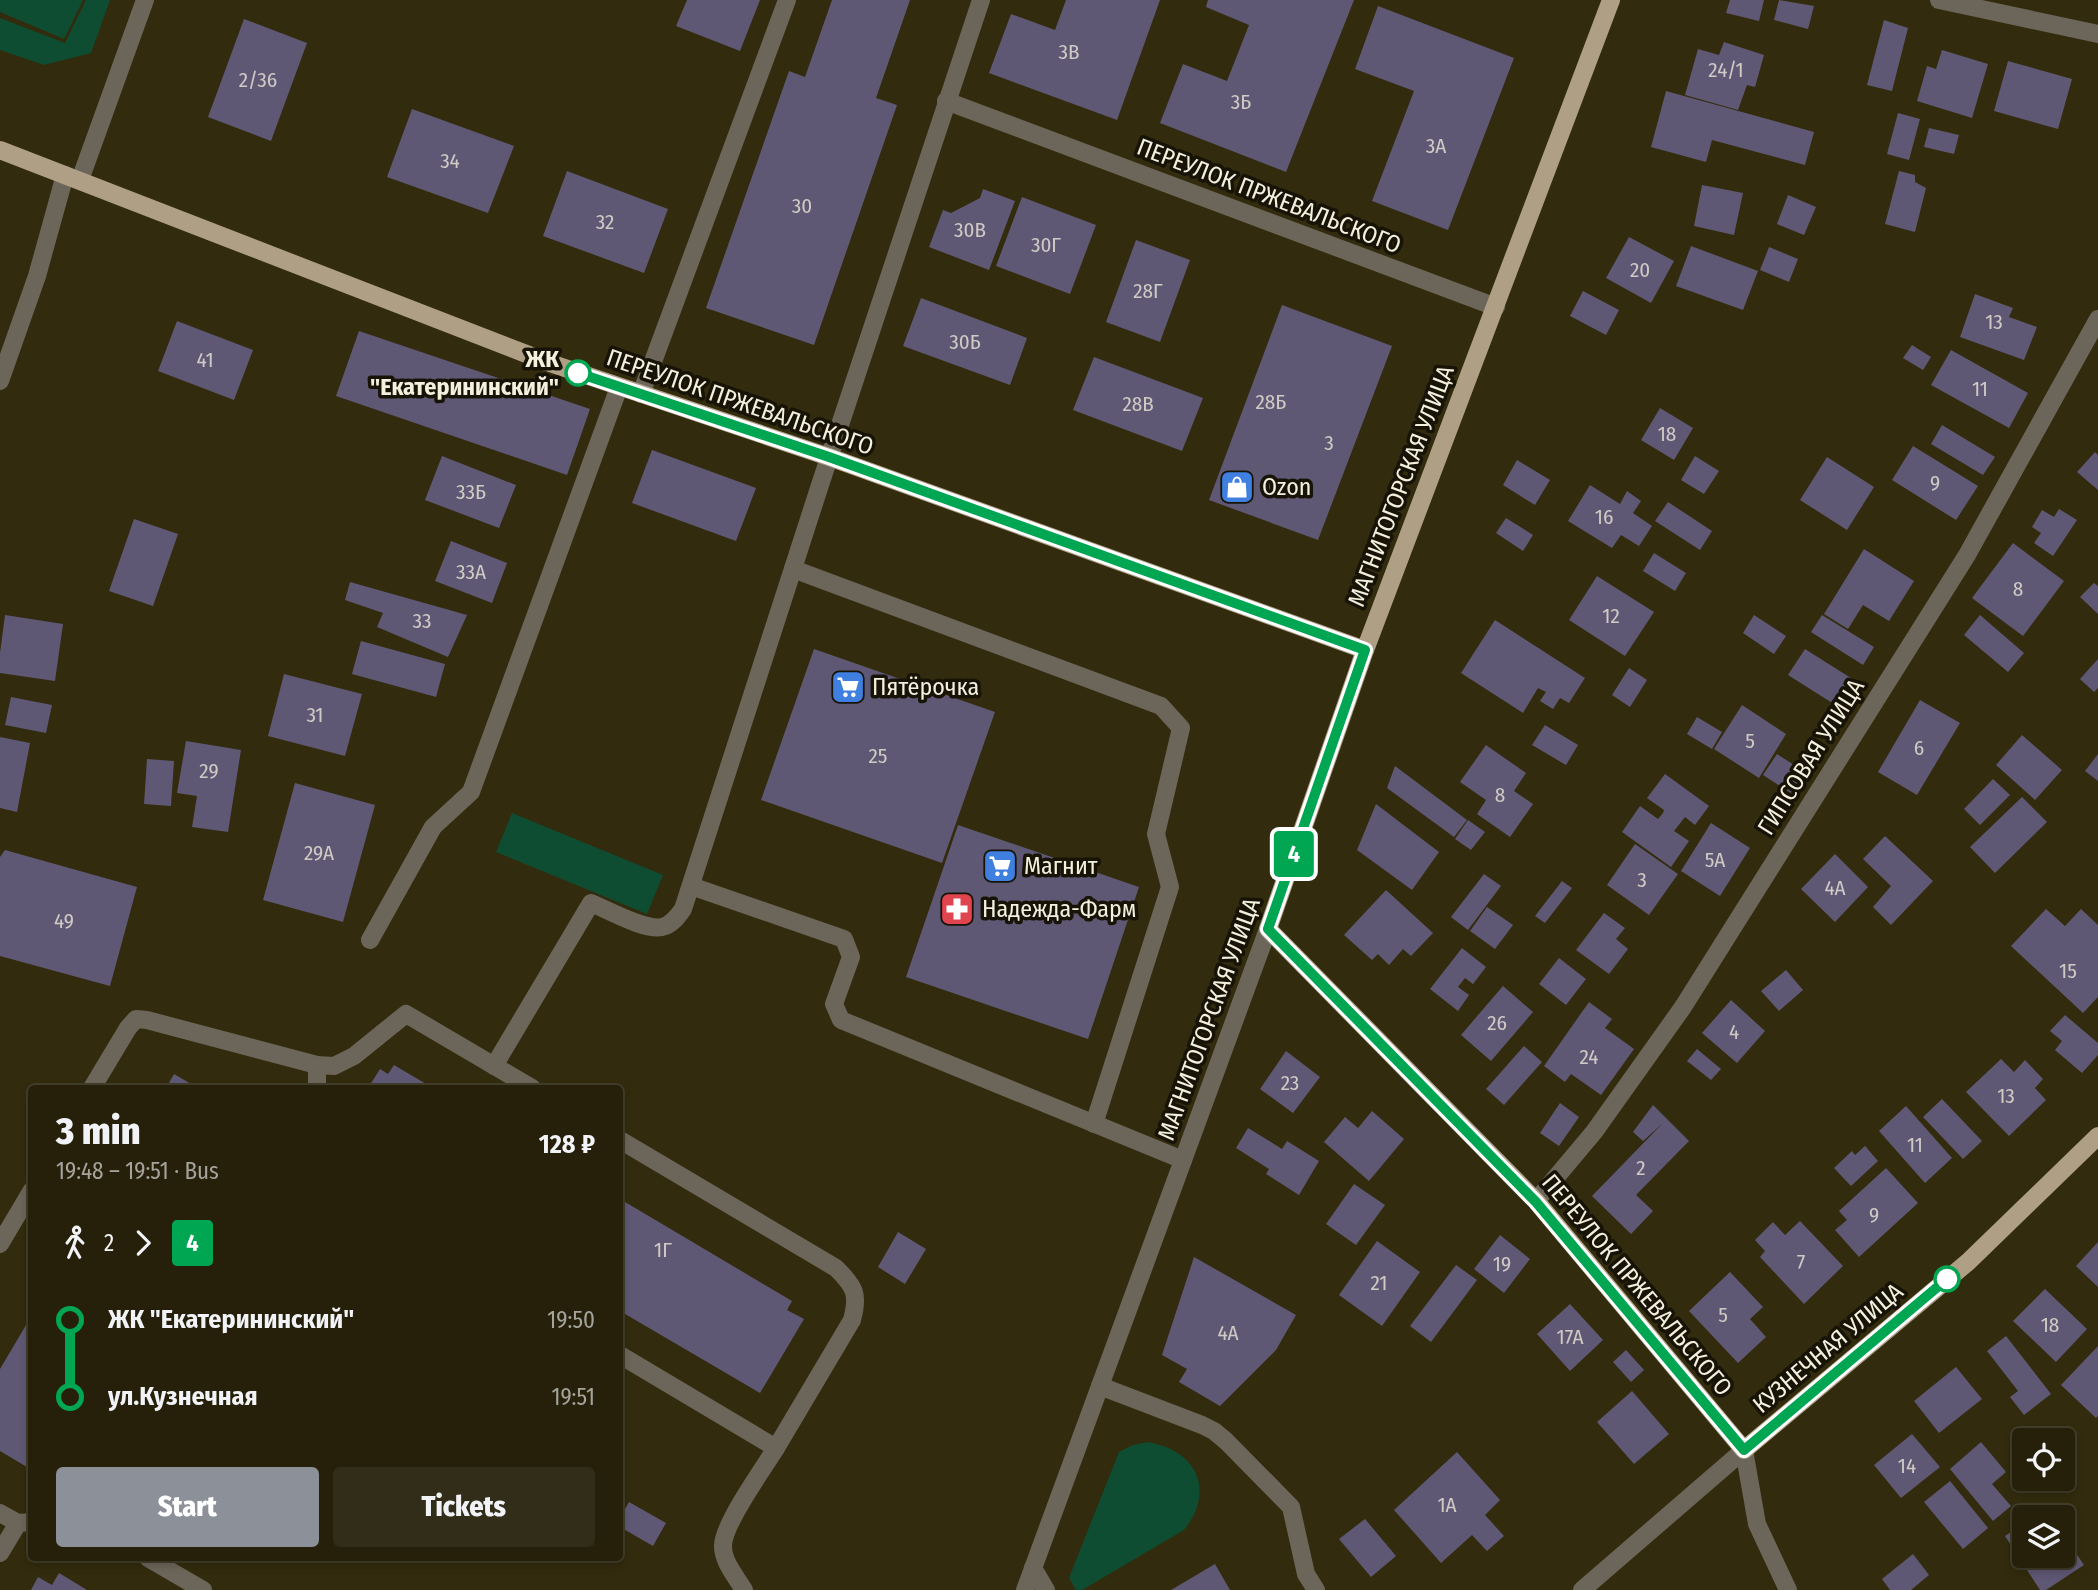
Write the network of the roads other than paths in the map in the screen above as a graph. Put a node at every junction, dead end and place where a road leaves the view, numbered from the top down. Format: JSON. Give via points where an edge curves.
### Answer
{"nodes":[{"id":1,"x":145,"y":0,"type":"edge"},
{"id":2,"x":787,"y":0,"type":"edge"},
{"id":3,"x":981,"y":0,"type":"edge"},
{"id":4,"x":1611,"y":0,"type":"edge"},
{"id":5,"x":1939,"y":0,"type":"edge"},
{"id":6,"x":2098,"y":34,"type":"edge"},
{"id":7,"x":946,"y":100,"type":"junction"},
{"id":8,"x":0,"y":150,"type":"edge"},
{"id":9,"x":72,"y":177,"type":"junction"},
{"id":10,"x":1496,"y":307,"type":"junction"},
{"id":11,"x":2098,"y":319,"type":"edge"},
{"id":12,"x":0,"y":381,"type":"edge"},
{"id":13,"x":619,"y":387,"type":"junction"},
{"id":14,"x":641,"y":394,"type":"junction"},
{"id":15,"x":829,"y":457,"type":"junction"},
{"id":16,"x":793,"y":569,"type":"junction"},
{"id":17,"x":1365,"y":650,"type":"junction"},
{"id":18,"x":691,"y":886,"type":"junction"},
{"id":19,"x":1268,"y":929,"type":"junction"},
{"id":20,"x":370,"y":940,"type":"dead end"},
{"id":21,"x":317,"y":1065,"type":"junction"},
{"id":22,"x":494,"y":1066,"type":"junction"},
{"id":23,"x":94,"y":1085,"type":"edge"},
{"id":24,"x":317,"y":1085,"type":"edge"},
{"id":25,"x":527,"y":1085,"type":"edge"},
{"id":26,"x":1094,"y":1124,"type":"junction"},
{"id":27,"x":2098,"y":1136,"type":"edge"},
{"id":28,"x":623,"y":1142,"type":"edge"},
{"id":29,"x":1183,"y":1160,"type":"junction"},
{"id":30,"x":28,"y":1197,"type":"edge"},
{"id":31,"x":1536,"y":1202,"type":"junction"},
{"id":32,"x":0,"y":1244,"type":"edge"},
{"id":33,"x":623,"y":1357,"type":"edge"},
{"id":34,"x":1100,"y":1386,"type":"junction"},
{"id":35,"x":776,"y":1448,"type":"junction"},
{"id":36,"x":1744,"y":1450,"type":"junction"},
{"id":37,"x":0,"y":1513,"type":"edge"},
{"id":38,"x":24,"y":1523,"type":"edge"},
{"id":39,"x":0,"y":1553,"type":"edge"},
{"id":40,"x":153,"y":1561,"type":"edge"},
{"id":41,"x":1033,"y":1568,"type":"junction"},
{"id":42,"x":203,"y":1590,"type":"edge"},
{"id":43,"x":744,"y":1590,"type":"edge"},
{"id":44,"x":1025,"y":1590,"type":"edge"},
{"id":45,"x":1046,"y":1590,"type":"edge"},
{"id":46,"x":1316,"y":1590,"type":"edge"},
{"id":47,"x":1582,"y":1590,"type":"edge"},
{"id":48,"x":1788,"y":1590,"type":"edge"}],
"edges":[{"from":1,"to":9,"type":"street"},
{"from":2,"to":14,"type":"street"},
{"from":3,"to":7,"type":"street"},
{"from":4,"to":10,"type":"main road","name":"МАГНИТОГОРСКАЯ УЛИЦА"},
{"from":5,"to":6,"type":"street"},
{"from":7,"to":10,"type":"street","name":"ПЕРЕУЛОК ПРЖЕВАЛЬСКОГО"},
{"from":7,"to":15,"type":"street"},
{"from":8,"to":9,"type":"main road","name":"ПЕРЕУЛОК ПРЖЕВАЛЬСКОГО"},
{"from":9,"to":12,"type":"street"},
{"from":9,"to":13,"type":"main road","name":"ПЕРЕУЛОК ПРЖЕВАЛЬСКОГО"},
{"from":10,"to":17,"type":"main road","name":"МАГНИТОГОРСКАЯ УЛИЦА"},
{"from":11,"to":31,"type":"street","name":"ГИПСОВАЯ УЛИЦА","via":[[1967,555],[1683,1007],[1594,1132]]},
{"from":13,"to":14,"type":"main road","name":"ПЕРЕУЛОК ПРЖЕВАЛЬСКОГО"},
{"from":13,"to":20,"type":"street","via":[[471,792],[433,827]]},
{"from":14,"to":15,"type":"main road","name":"ПЕРЕУЛОК ПРЖЕВАЛЬСКОГО"},
{"from":15,"to":16,"type":"street"},
{"from":15,"to":17,"type":"main road","name":"ПЕРЕУЛОК ПРЖЕВАЛЬСКОГО"},
{"from":16,"to":18,"type":"street"},
{"from":16,"to":26,"type":"street","via":[[1161,706],[1181,728],[1156,834],[1170,887]]},
{"from":17,"to":19,"type":"main road","name":"МАГНИТОГОРСКАЯ УЛИЦА"},
{"from":18,"to":22,"type":"street","via":[[683,909],[662,927],[649,927],[592,903]]},
{"from":18,"to":26,"type":"street","via":[[844,939],[851,957],[834,1004],[841,1020]]},
{"from":19,"to":29,"type":"street","name":"МАГНИТОГОРСКАЯ УЛИЦА"},
{"from":19,"to":31,"type":"main road","name":"ПЕРЕУЛОК ПРЖЕВАЛЬСКОГО"},
{"from":21,"to":22,"type":"street","via":[[334,1066],[354,1056],[406,1014]]},
{"from":21,"to":23,"type":"street","via":[[136,1019]]},
{"from":21,"to":24,"type":"street"},
{"from":22,"to":25,"type":"street"},
{"from":26,"to":29,"type":"street"},
{"from":27,"to":36,"type":"main road","name":"КУЗНЕЧНАЯ УЛИЦА","via":[[1968,1262]]},
{"from":28,"to":35,"type":"street","via":[[836,1268],[852,1284],[857,1303],[852,1320]]},
{"from":29,"to":34,"type":"street","name":"МАГНИТОГОРСКАЯ УЛИЦА"},
{"from":30,"to":32,"type":"street"},
{"from":31,"to":36,"type":"main road","name":"ПЕРЕУЛОК ПРЖЕВАЛЬСКОГО"},
{"from":33,"to":35,"type":"street"},
{"from":34,"to":41,"type":"street","name":"МАГНИТОГОРСКАЯ УЛИЦА"},
{"from":34,"to":46,"type":"street","via":[[1202,1425],[1226,1441],[1291,1507],[1306,1574]]},
{"from":35,"to":43,"type":"street","via":[[729,1527],[723,1546]]},
{"from":36,"to":47,"type":"street","name":"КУЗНЕЧНАЯ УЛИЦА"},
{"from":36,"to":48,"type":"street","via":[[1757,1524]]},
{"from":37,"to":38,"type":"street"},
{"from":38,"to":39,"type":"street"},
{"from":40,"to":42,"type":"street"},
{"from":41,"to":44,"type":"street","name":"МАГНИТОГОРСКАЯ УЛИЦА"},
{"from":41,"to":45,"type":"street"}]}
